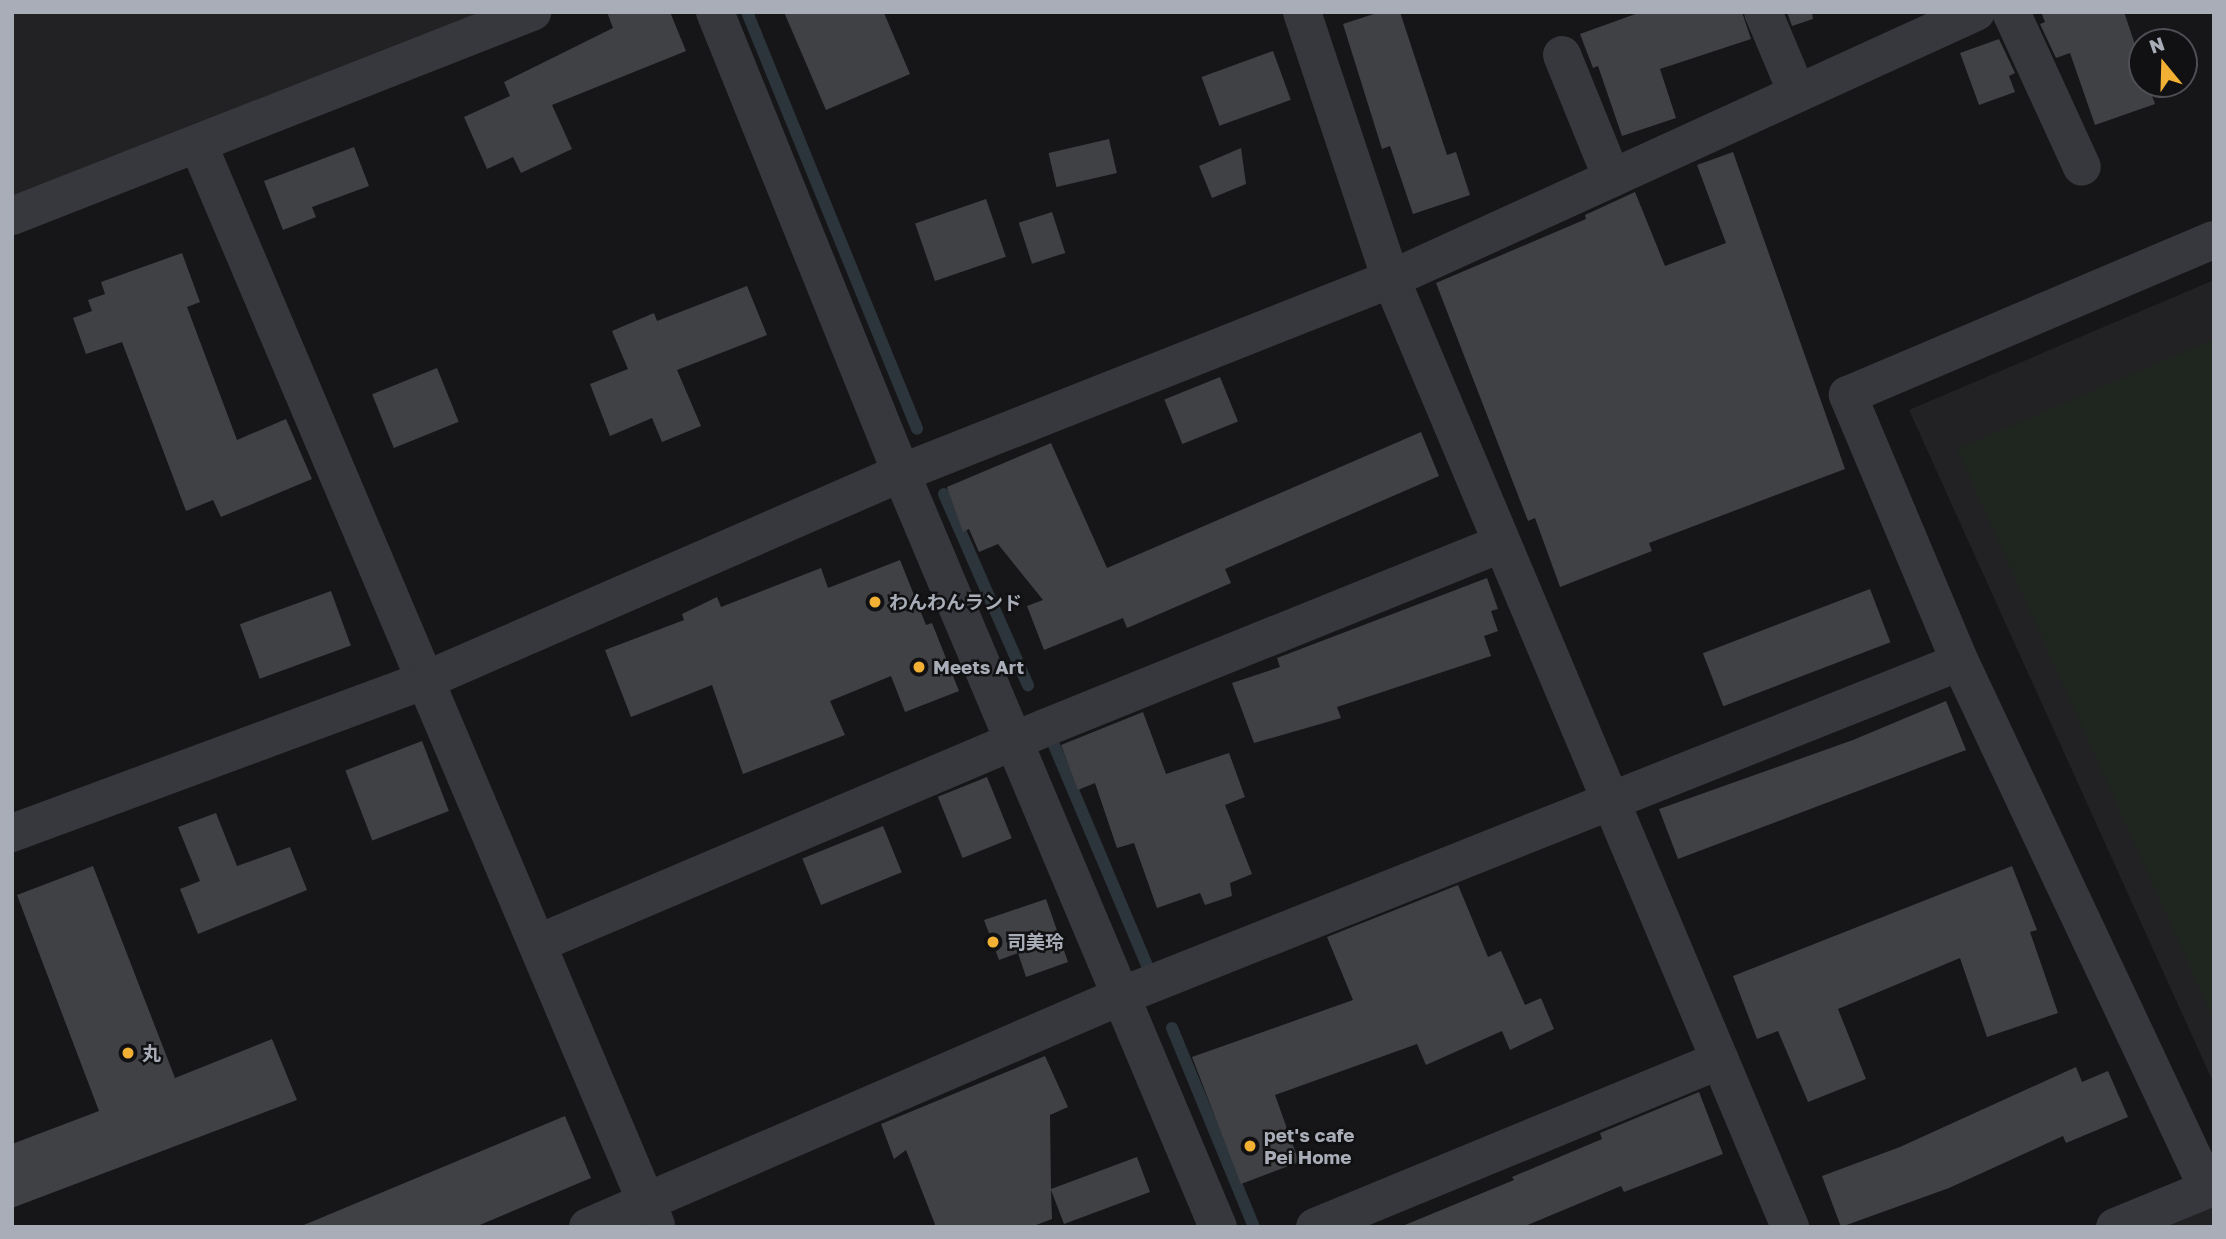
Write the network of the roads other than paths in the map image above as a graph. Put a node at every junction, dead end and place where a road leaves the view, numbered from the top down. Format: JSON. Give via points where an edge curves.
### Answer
{"nodes":[{"id":1,"x":532,"y":12,"type":"edge"},
{"id":2,"x":715,"y":12,"type":"edge"},
{"id":3,"x":1302,"y":12,"type":"edge"},
{"id":4,"x":1763,"y":12,"type":"edge"},
{"id":5,"x":1976,"y":12,"type":"edge"},
{"id":6,"x":2011,"y":12,"type":"edge"},
{"id":7,"x":1938,"y":20,"type":"edge"},
{"id":8,"x":1562,"y":55,"type":"dead end"},
{"id":9,"x":1797,"y":93,"type":"junction"},
{"id":10,"x":198,"y":144,"type":"junction"},
{"id":11,"x":2082,"y":167,"type":"dead end"},
{"id":12,"x":1612,"y":178,"type":"junction"},
{"id":13,"x":12,"y":216,"type":"edge"},
{"id":14,"x":2214,"y":240,"type":"edge"},
{"id":15,"x":1391,"y":279,"type":"junction"},
{"id":16,"x":901,"y":473,"type":"junction"},
{"id":17,"x":1501,"y":544,"type":"junction"},
{"id":18,"x":1960,"y":662,"type":"junction"},
{"id":19,"x":426,"y":680,"type":"junction"},
{"id":20,"x":1017,"y":741,"type":"junction"},
{"id":21,"x":1611,"y":803,"type":"junction"},
{"id":22,"x":12,"y":833,"type":"edge"},
{"id":23,"x":538,"y":943,"type":"junction"},
{"id":24,"x":1122,"y":996,"type":"junction"},
{"id":25,"x":1720,"y":1060,"type":"junction"},
{"id":26,"x":651,"y":1214,"type":"edge"},
{"id":27,"x":588,"y":1227,"type":"edge"},
{"id":28,"x":1218,"y":1227,"type":"edge"},
{"id":29,"x":1315,"y":1227,"type":"edge"},
{"id":30,"x":1790,"y":1227,"type":"edge"},
{"id":31,"x":2115,"y":1227,"type":"edge"}],
"edges":[{"from":1,"to":10,"type":"street"},
{"from":2,"to":16,"type":"street"},
{"from":3,"to":15,"type":"street"},
{"from":4,"to":9,"type":"street"},
{"from":5,"to":7,"type":"street"},
{"from":6,"to":11,"type":"street"},
{"from":7,"to":9,"type":"street"},
{"from":8,"to":12,"type":"street"},
{"from":9,"to":12,"type":"street"},
{"from":10,"to":13,"type":"street"},
{"from":10,"to":19,"type":"street"},
{"from":12,"to":15,"type":"street"},
{"from":14,"to":18,"type":"street","via":[[1848,395]]},
{"from":15,"to":16,"type":"street"},
{"from":15,"to":17,"type":"street"},
{"from":16,"to":19,"type":"street"},
{"from":16,"to":20,"type":"street"},
{"from":17,"to":20,"type":"street"},
{"from":17,"to":21,"type":"street"},
{"from":18,"to":21,"type":"street"},
{"from":18,"to":31,"type":"street","via":[[2208,1189]]},
{"from":19,"to":22,"type":"street"},
{"from":19,"to":23,"type":"street"},
{"from":20,"to":23,"type":"street"},
{"from":20,"to":24,"type":"street"},
{"from":21,"to":24,"type":"street"},
{"from":21,"to":25,"type":"street"},
{"from":23,"to":26,"type":"street"},
{"from":24,"to":26,"type":"street"},
{"from":24,"to":28,"type":"street"},
{"from":25,"to":29,"type":"street"},
{"from":25,"to":30,"type":"street"},
{"from":26,"to":27,"type":"street"}]}
